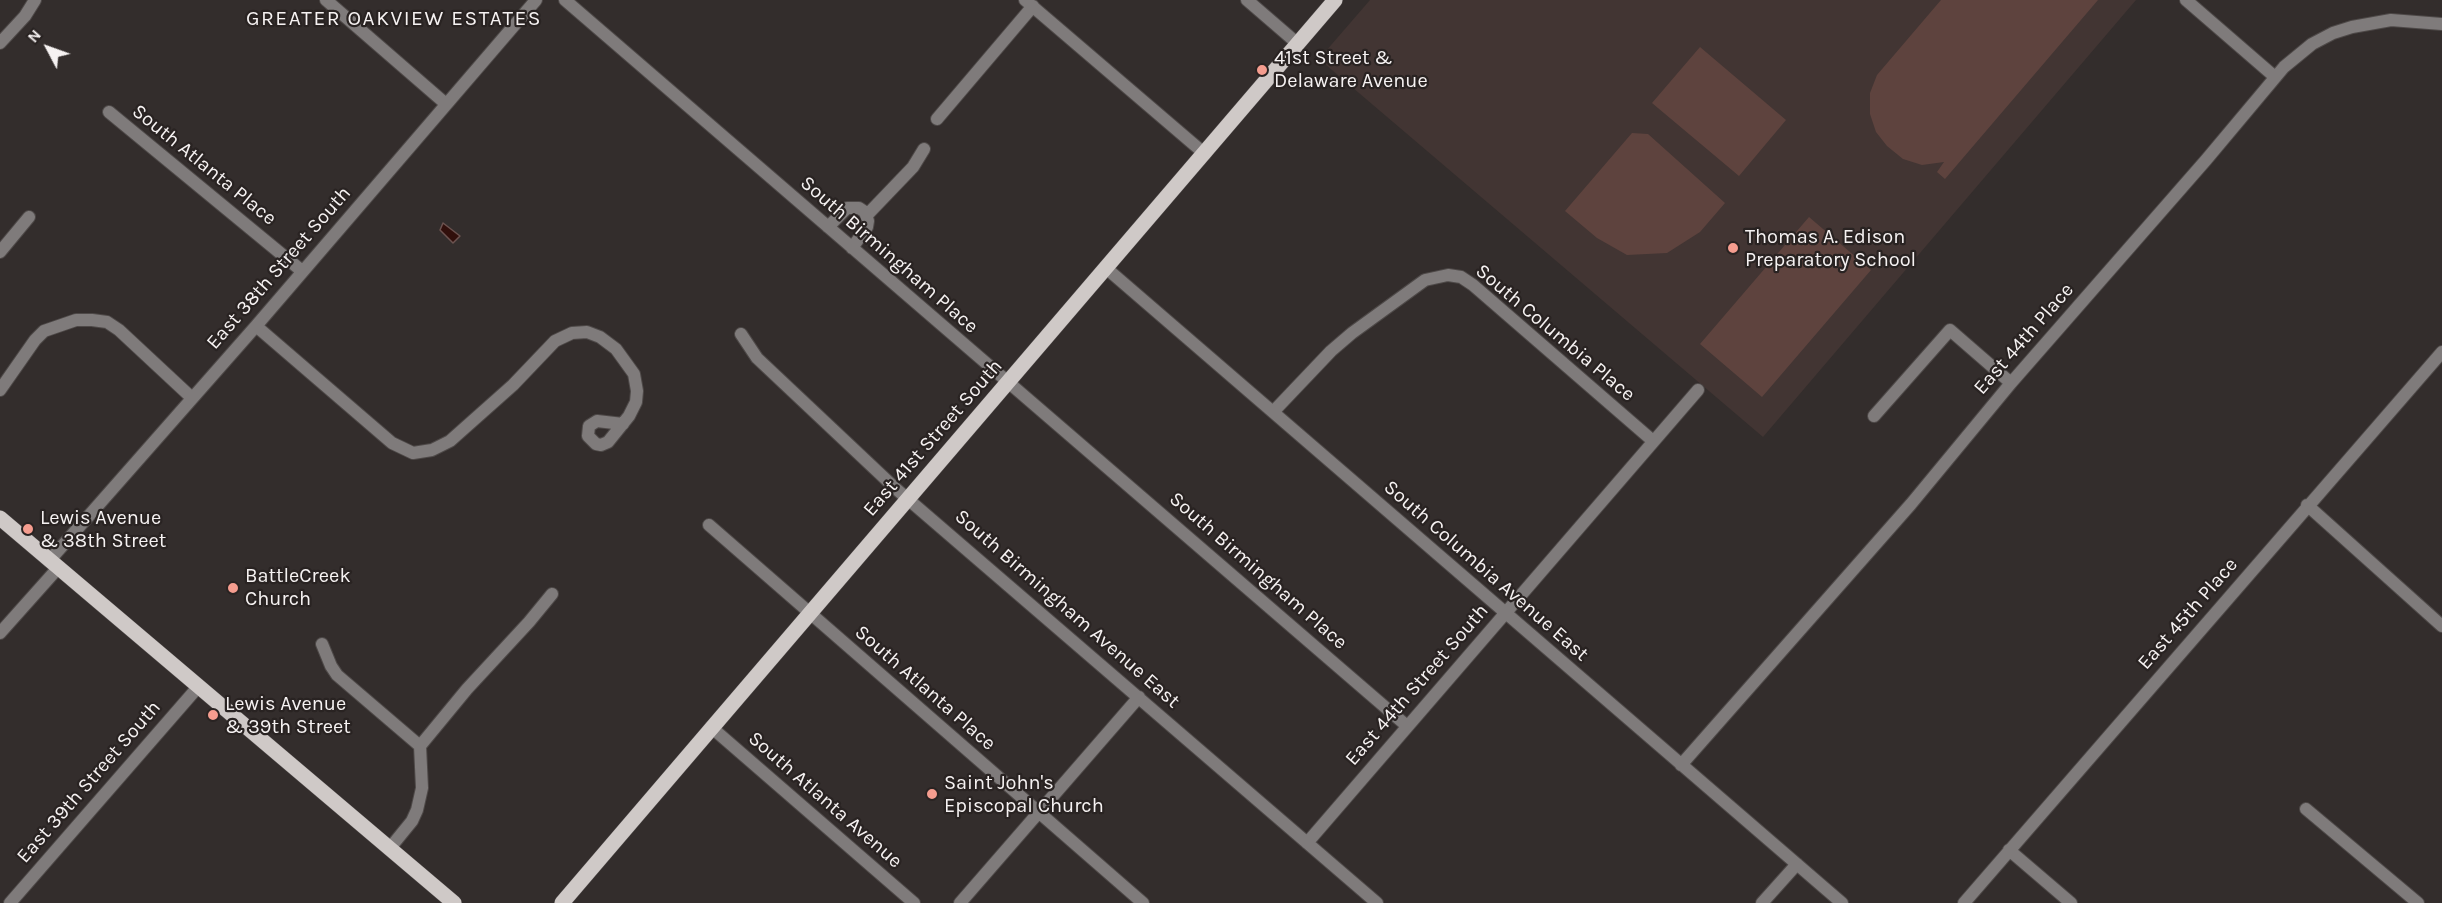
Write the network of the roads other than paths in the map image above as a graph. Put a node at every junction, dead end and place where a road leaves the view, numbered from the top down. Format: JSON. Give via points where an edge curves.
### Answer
{"nodes":[{"id":1,"x":35,"y":0,"type":"edge"},
{"id":2,"x":326,"y":0,"type":"edge"},
{"id":3,"x":536,"y":0,"type":"edge"},
{"id":4,"x":565,"y":0,"type":"edge"},
{"id":5,"x":1247,"y":0,"type":"edge"},
{"id":6,"x":1335,"y":0,"type":"edge"},
{"id":7,"x":2186,"y":0,"type":"edge"},
{"id":8,"x":1029,"y":3,"type":"edge"},
{"id":9,"x":2442,"y":24,"type":"edge"},
{"id":10,"x":0,"y":42,"type":"edge"},
{"id":11,"x":1298,"y":44,"type":"junction"},
{"id":12,"x":2275,"y":77,"type":"junction"},
{"id":13,"x":446,"y":104,"type":"junction"},
{"id":14,"x":109,"y":112,"type":"dead end"},
{"id":15,"x":937,"y":119,"type":"dead end"},
{"id":16,"x":924,"y":149,"type":"dead end"},
{"id":17,"x":1205,"y":154,"type":"junction"},
{"id":18,"x":867,"y":215,"type":"junction"},
{"id":19,"x":29,"y":218,"type":"dead end"},
{"id":20,"x":828,"y":227,"type":"junction"},
{"id":21,"x":852,"y":248,"type":"junction"},
{"id":22,"x":0,"y":252,"type":"edge"},
{"id":23,"x":1106,"y":268,"type":"junction"},
{"id":24,"x":302,"y":271,"type":"junction"},
{"id":25,"x":256,"y":327,"type":"junction"},
{"id":26,"x":741,"y":334,"type":"dead end"},
{"id":27,"x":2442,"y":352,"type":"edge"},
{"id":28,"x":1009,"y":382,"type":"junction"},
{"id":29,"x":2011,"y":383,"type":"junction"},
{"id":30,"x":0,"y":390,"type":"edge"},
{"id":31,"x":1698,"y":390,"type":"dead end"},
{"id":32,"x":192,"y":398,"type":"junction"},
{"id":33,"x":1273,"y":412,"type":"junction"},
{"id":34,"x":1874,"y":416,"type":"dead end"},
{"id":35,"x":623,"y":424,"type":"dead end"},
{"id":36,"x":1653,"y":441,"type":"junction"},
{"id":37,"x":908,"y":498,"type":"junction"},
{"id":38,"x":2307,"y":506,"type":"junction"},
{"id":39,"x":0,"y":518,"type":"edge"},
{"id":40,"x":709,"y":525,"type":"dead end"},
{"id":41,"x":54,"y":564,"type":"junction"},
{"id":42,"x":552,"y":594,"type":"dead end"},
{"id":43,"x":810,"y":612,"type":"junction"},
{"id":44,"x":1506,"y":614,"type":"junction"},
{"id":45,"x":2442,"y":626,"type":"edge"},
{"id":46,"x":0,"y":633,"type":"edge"},
{"id":47,"x":322,"y":644,"type":"dead end"},
{"id":48,"x":198,"y":687,"type":"junction"},
{"id":49,"x":1139,"y":697,"type":"junction"},
{"id":50,"x":1407,"y":726,"type":"junction"},
{"id":51,"x":711,"y":727,"type":"junction"},
{"id":52,"x":420,"y":746,"type":"junction"},
{"id":53,"x":1681,"y":765,"type":"junction"},
{"id":54,"x":2306,"y":809,"type":"dead end"},
{"id":55,"x":1039,"y":812,"type":"junction"},
{"id":56,"x":1306,"y":843,"type":"junction"},
{"id":57,"x":390,"y":848,"type":"junction"},
{"id":58,"x":2009,"y":850,"type":"junction"},
{"id":59,"x":1797,"y":864,"type":"junction"},
{"id":60,"x":10,"y":903,"type":"edge"},
{"id":61,"x":454,"y":903,"type":"edge"},
{"id":62,"x":562,"y":903,"type":"edge"},
{"id":63,"x":914,"y":903,"type":"edge"},
{"id":64,"x":960,"y":903,"type":"edge"},
{"id":65,"x":1143,"y":903,"type":"edge"},
{"id":66,"x":1377,"y":903,"type":"edge"},
{"id":67,"x":1762,"y":903,"type":"edge"},
{"id":68,"x":1842,"y":903,"type":"edge"},
{"id":69,"x":1964,"y":903,"type":"edge"},
{"id":70,"x":2071,"y":903,"type":"edge"},
{"id":71,"x":2418,"y":903,"type":"edge"}],
"edges":[{"from":1,"to":10,"type":"street"},
{"from":2,"to":13,"type":"street"},
{"from":3,"to":13,"type":"street","name":"East 38th Street South"},
{"from":4,"to":20,"type":"street","name":"South Birmingham Place"},
{"from":5,"to":11,"type":"street"},
{"from":6,"to":11,"type":"main road","name":"East 41st Street South"},
{"from":7,"to":12,"type":"street"},
{"from":8,"to":15,"type":"street"},
{"from":8,"to":17,"type":"street"},
{"from":9,"to":12,"type":"street","name":"East 44th Place","via":[[2391,20],[2333,33],[2298,54]]},
{"from":11,"to":17,"type":"main road","name":"East 41st Street South"},
{"from":12,"to":29,"type":"street","name":"East 44th Place"},
{"from":13,"to":24,"type":"street","name":"East 38th Street South"},
{"from":14,"to":24,"type":"street","name":"South Atlanta Place"},
{"from":16,"to":18,"type":"street","via":[[913,167]]},
{"from":17,"to":23,"type":"main road","name":"East 41st Street South"},
{"from":18,"to":20,"type":"street","via":[[859,208],[847,208]]},
{"from":18,"to":21,"type":"street","via":[[867,227]]},
{"from":19,"to":22,"type":"street"},
{"from":20,"to":21,"type":"street","name":"South Birmingham Place"},
{"from":21,"to":28,"type":"street","name":"South Birmingham Place"},
{"from":23,"to":28,"type":"main road","name":"East 41st Street South"},
{"from":23,"to":33,"type":"street","name":"South Columbia Avenue East"},
{"from":24,"to":25,"type":"street","name":"East 38th Street South"},
{"from":25,"to":32,"type":"street","name":"East 38th Street South"},
{"from":25,"to":35,"type":"street","via":[[392,443],[413,453],[432,450],[450,441],[555,341],[572,333],[587,332],[600,337],[616,348],[634,374],[636,402]]},
{"from":26,"to":37,"type":"street","name":"South Birmingham Avenue East","via":[[756,358]]},
{"from":27,"to":38,"type":"street","name":"East 45th Place"},
{"from":28,"to":37,"type":"main road","name":"East 41st Street South"},
{"from":28,"to":50,"type":"street","name":"South Birmingham Place"},
{"from":29,"to":34,"type":"street","via":[[1950,330]]},
{"from":29,"to":53,"type":"street","name":"East 44th Place","via":[[1911,504]]},
{"from":30,"to":32,"type":"street","via":[[44,331],[76,320],[92,320],[107,322],[119,330]]},
{"from":31,"to":36,"type":"street","name":"East 44th Street South"},
{"from":32,"to":41,"type":"street","name":"East 38th Street South"},
{"from":33,"to":36,"type":"street","name":"South Columbia Place","via":[[1331,351],[1425,280],[1448,275],[1473,285]]},
{"from":33,"to":44,"type":"street","name":"South Columbia Avenue East"},
{"from":36,"to":44,"type":"street","name":"East 44th Street South"},
{"from":37,"to":43,"type":"main road","name":"East 41st Street South"},
{"from":37,"to":49,"type":"street","name":"South Birmingham Avenue East"},
{"from":38,"to":45,"type":"street"},
{"from":38,"to":58,"type":"street","name":"East 45th Place"},
{"from":39,"to":41,"type":"main road"},
{"from":40,"to":43,"type":"street","name":"South Atlanta Place"},
{"from":41,"to":46,"type":"street","name":"East 38th Street South"},
{"from":41,"to":48,"type":"main road"},
{"from":42,"to":52,"type":"street"},
{"from":43,"to":51,"type":"main road","name":"East 41st Street South"},
{"from":43,"to":55,"type":"street","name":"South Atlanta Place"},
{"from":44,"to":50,"type":"street","name":"East 44th Street South"},
{"from":44,"to":53,"type":"street","name":"South Columbia Avenue East"},
{"from":47,"to":52,"type":"street","via":[[338,675]]},
{"from":48,"to":57,"type":"main road"},
{"from":48,"to":60,"type":"street","name":"East 39th Street South"},
{"from":49,"to":55,"type":"street"},
{"from":49,"to":56,"type":"street","name":"South Birmingham Avenue East"},
{"from":50,"to":56,"type":"street","name":"East 44th Street South"},
{"from":51,"to":62,"type":"main road","name":"East 41st Street South"},
{"from":51,"to":63,"type":"street","name":"South Atlanta Avenue"},
{"from":52,"to":57,"type":"street","via":[[422,788],[417,810]]},
{"from":53,"to":59,"type":"street","name":"South Columbia Avenue East"},
{"from":54,"to":71,"type":"street"},
{"from":55,"to":64,"type":"street"},
{"from":55,"to":65,"type":"street","name":"South Atlanta Place"},
{"from":56,"to":66,"type":"street","name":"South Birmingham Avenue East"},
{"from":57,"to":61,"type":"main road"},
{"from":58,"to":69,"type":"street","name":"East 45th Place"},
{"from":58,"to":70,"type":"street"},
{"from":59,"to":67,"type":"street"},
{"from":59,"to":68,"type":"street","name":"South Columbia Avenue East"}]}
